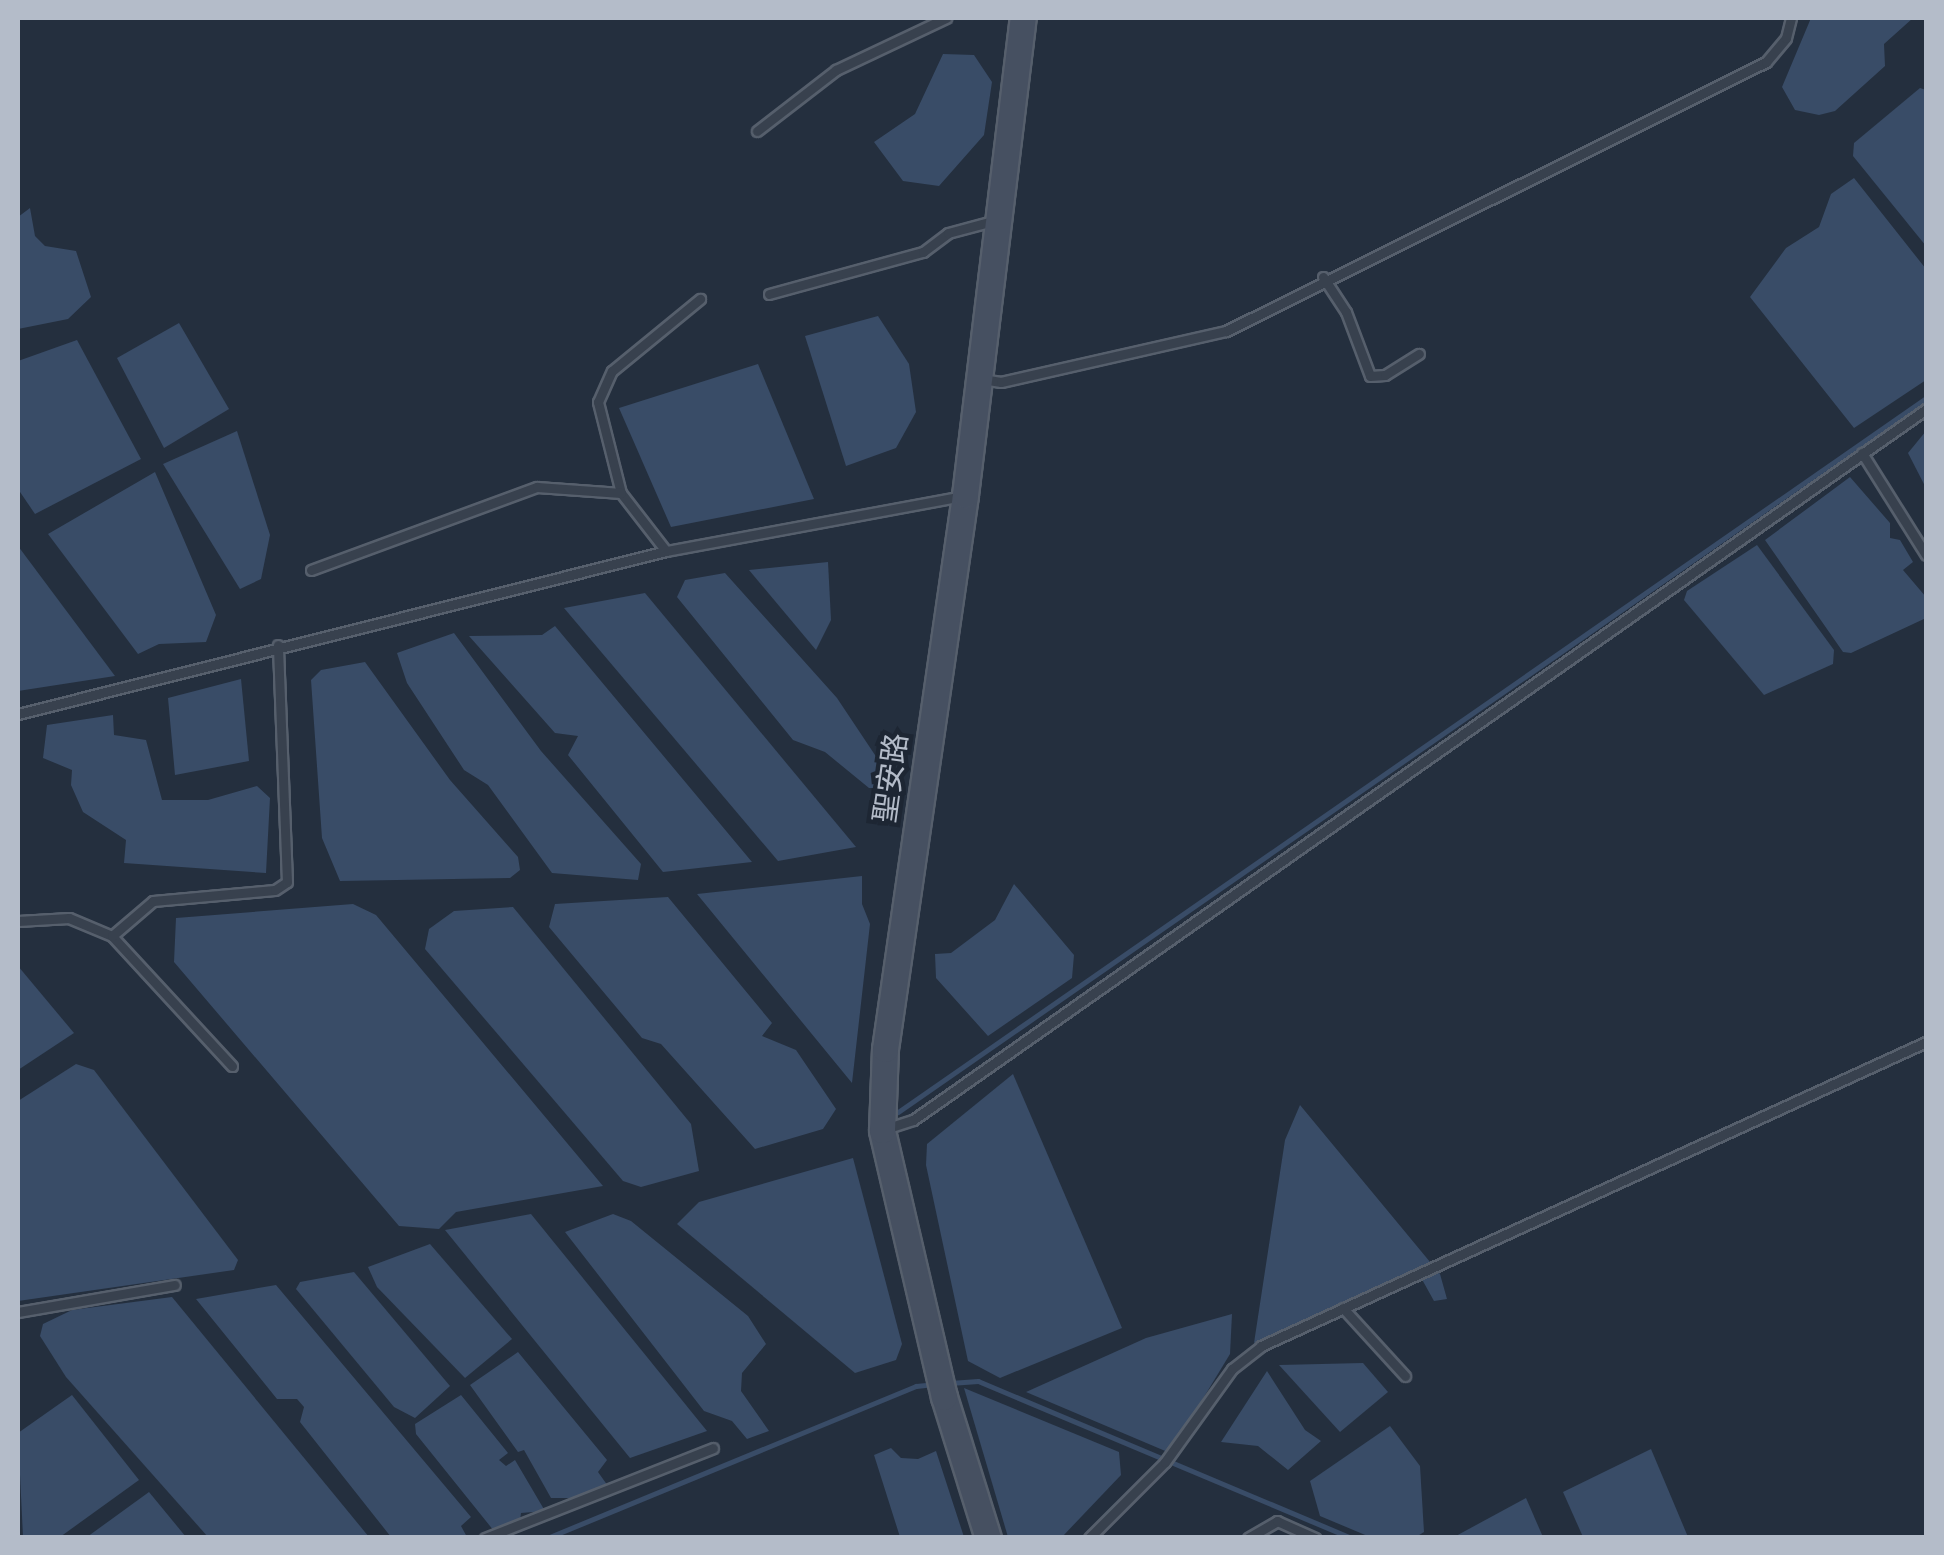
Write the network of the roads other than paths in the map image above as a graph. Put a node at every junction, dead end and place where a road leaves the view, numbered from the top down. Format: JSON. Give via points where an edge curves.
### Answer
{"nodes":[{"id":1,"x":946,"y":18,"type":"edge"},
{"id":2,"x":1023,"y":18,"type":"edge"},
{"id":3,"x":1790,"y":18,"type":"edge"},
{"id":4,"x":757,"y":132,"type":"dead end"},
{"id":5,"x":999,"y":220,"type":"junction"},
{"id":6,"x":1323,"y":278,"type":"junction"},
{"id":7,"x":769,"y":294,"type":"dead end"},
{"id":8,"x":700,"y":300,"type":"dead end"},
{"id":9,"x":1420,"y":354,"type":"dead end"},
{"id":10,"x":979,"y":378,"type":"junction"},
{"id":11,"x":1926,"y":409,"type":"edge"},
{"id":12,"x":1862,"y":453,"type":"junction"},
{"id":13,"x":621,"y":493,"type":"junction"},
{"id":14,"x":965,"y":495,"type":"junction"},
{"id":15,"x":666,"y":551,"type":"junction"},
{"id":16,"x":1926,"y":555,"type":"edge"},
{"id":17,"x":310,"y":570,"type":"dead end"},
{"id":18,"x":278,"y":645,"type":"junction"},
{"id":19,"x":18,"y":714,"type":"edge"},
{"id":20,"x":18,"y":921,"type":"edge"},
{"id":21,"x":112,"y":936,"type":"junction"},
{"id":22,"x":1926,"y":1042,"type":"edge"},
{"id":23,"x":232,"y":1066,"type":"dead end"},
{"id":24,"x":882,"y":1130,"type":"junction"},
{"id":25,"x":176,"y":1285,"type":"dead end"},
{"id":26,"x":1343,"y":1308,"type":"junction"},
{"id":27,"x":18,"y":1312,"type":"edge"},
{"id":28,"x":1405,"y":1376,"type":"dead end"},
{"id":29,"x":713,"y":1448,"type":"dead end"},
{"id":30,"x":485,"y":1538,"type":"edge"},
{"id":31,"x":988,"y":1538,"type":"edge"},
{"id":32,"x":1088,"y":1538,"type":"edge"},
{"id":33,"x":1248,"y":1538,"type":"edge"},
{"id":34,"x":1314,"y":1538,"type":"edge"}],
"edges":[{"from":1,"to":4,"type":"lane","via":[[836,70]]},
{"from":2,"to":5,"type":"street","name":"聖安路"},
{"from":3,"to":6,"type":"lane","via":[[1786,38],[1766,62]]},
{"from":5,"to":7,"type":"lane","via":[[948,233],[922,252]]},
{"from":5,"to":10,"type":"street","name":"聖安路"},
{"from":6,"to":9,"type":"lane","via":[[1346,312],[1370,376],[1385,375]]},
{"from":6,"to":10,"type":"lane","via":[[1226,331],[1001,382]]},
{"from":8,"to":13,"type":"lane","via":[[612,372],[598,402]]},
{"from":10,"to":14,"type":"street","name":"聖安路"},
{"from":11,"to":12,"type":"lane"},
{"from":12,"to":16,"type":"lane"},
{"from":12,"to":24,"type":"lane","via":[[913,1120]]},
{"from":13,"to":15,"type":"lane"},
{"from":13,"to":17,"type":"lane","via":[[538,488]]},
{"from":14,"to":15,"type":"lane"},
{"from":14,"to":24,"type":"street","name":"聖安路","via":[[885,1049]]},
{"from":15,"to":18,"type":"lane"},
{"from":18,"to":19,"type":"lane"},
{"from":18,"to":21,"type":"lane","via":[[287,882],[275,890],[153,901]]},
{"from":20,"to":21,"type":"lane","via":[[69,918]]},
{"from":21,"to":23,"type":"lane"},
{"from":22,"to":26,"type":"lane"},
{"from":24,"to":31,"type":"street","name":"聖安路","via":[[944,1397]]},
{"from":25,"to":27,"type":"lane"},
{"from":26,"to":28,"type":"lane"},
{"from":26,"to":32,"type":"lane","via":[[1261,1346],[1232,1369],[1166,1462]]},
{"from":29,"to":30,"type":"lane"},
{"from":33,"to":34,"type":"lane","via":[[1276,1522]]}]}
